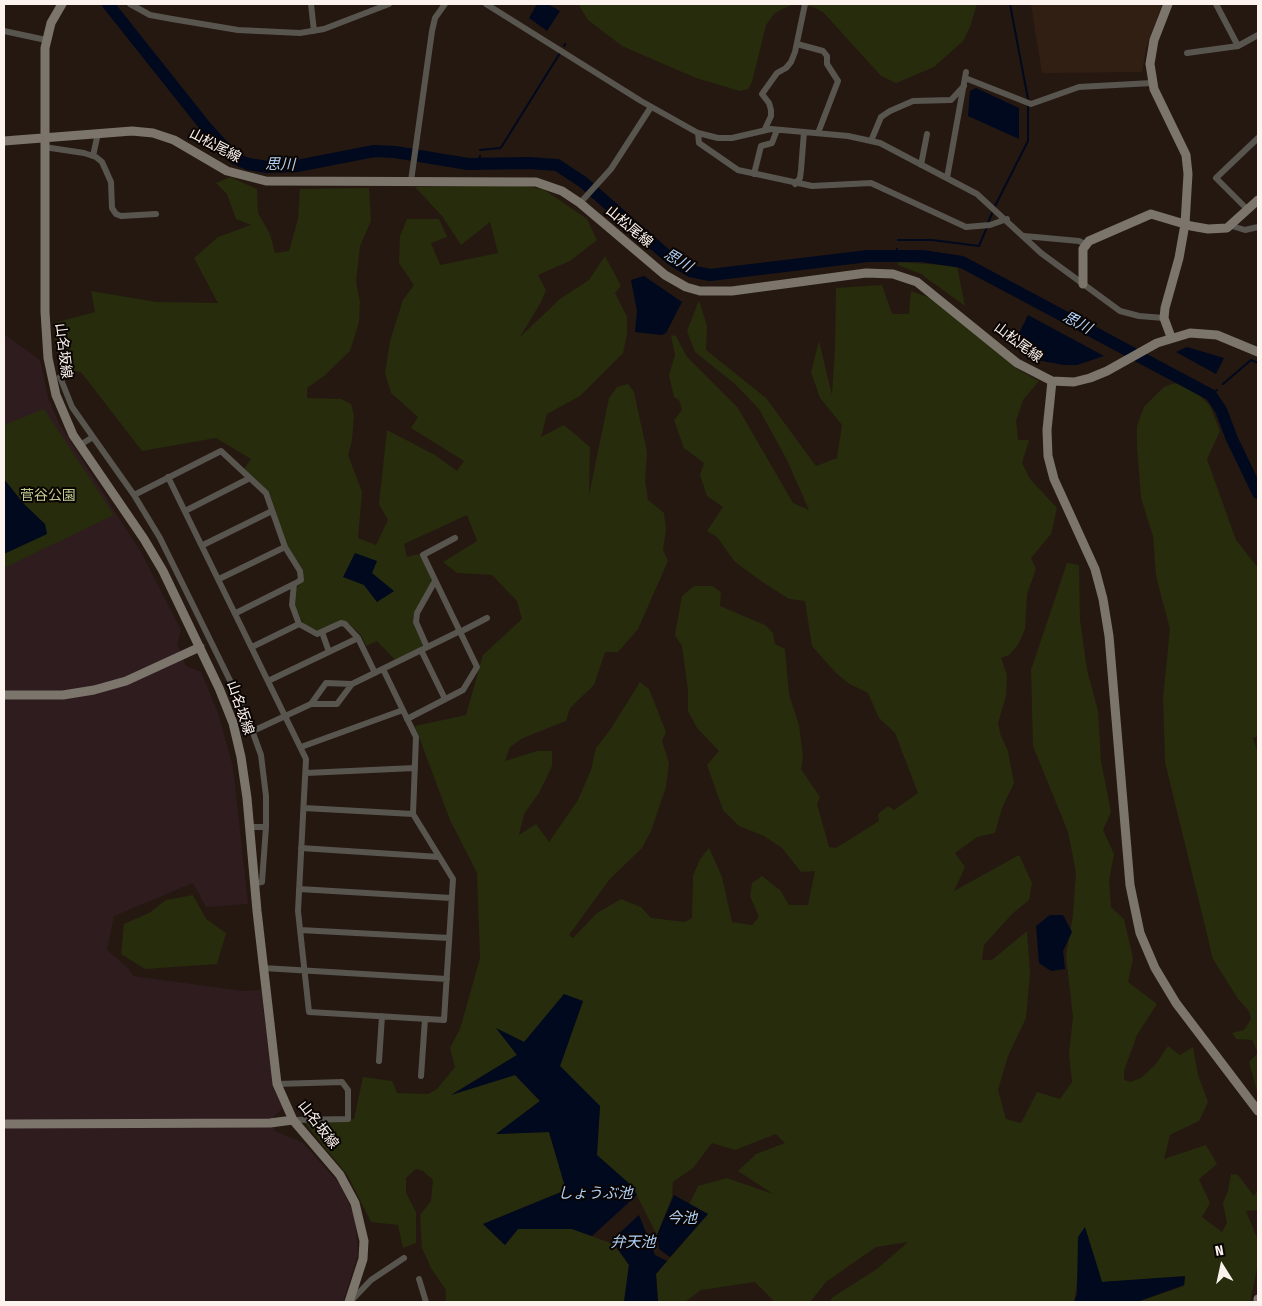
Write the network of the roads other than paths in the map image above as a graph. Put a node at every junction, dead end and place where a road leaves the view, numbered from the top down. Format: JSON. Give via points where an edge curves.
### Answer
{"nodes":[{"id":1,"x":62,"y":4,"type":"edge"},
{"id":2,"x":130,"y":4,"type":"edge"},
{"id":3,"x":311,"y":4,"type":"edge"},
{"id":4,"x":389,"y":4,"type":"edge"},
{"id":5,"x":445,"y":4,"type":"edge"},
{"id":6,"x":486,"y":4,"type":"edge"},
{"id":7,"x":805,"y":4,"type":"edge"},
{"id":8,"x":1168,"y":4,"type":"edge"},
{"id":9,"x":1216,"y":4,"type":"edge"},
{"id":10,"x":4,"y":31,"type":"edge"},
{"id":11,"x":314,"y":31,"type":"junction"},
{"id":12,"x":1258,"y":35,"type":"edge"},
{"id":13,"x":46,"y":40,"type":"junction"},
{"id":14,"x":797,"y":44,"type":"junction"},
{"id":15,"x":1238,"y":46,"type":"junction"},
{"id":16,"x":1187,"y":53,"type":"dead end"},
{"id":17,"x":1152,"y":83,"type":"junction"},
{"id":18,"x":964,"y":86,"type":"junction"},
{"id":19,"x":651,"y":107,"type":"junction"},
{"id":20,"x":765,"y":129,"type":"junction"},
{"id":21,"x":776,"y":130,"type":"junction"},
{"id":22,"x":804,"y":132,"type":"junction"},
{"id":23,"x":98,"y":133,"type":"junction"},
{"id":24,"x":698,"y":133,"type":"junction"},
{"id":25,"x":818,"y":133,"type":"junction"},
{"id":26,"x":928,"y":134,"type":"dead end"},
{"id":27,"x":45,"y":136,"type":"junction"},
{"id":28,"x":1258,"y":138,"type":"edge"},
{"id":29,"x":871,"y":140,"type":"junction"},
{"id":30,"x":4,"y":141,"type":"edge"},
{"id":31,"x":44,"y":147,"type":"junction"},
{"id":32,"x":93,"y":156,"type":"junction"},
{"id":33,"x":921,"y":165,"type":"junction"},
{"id":34,"x":754,"y":174,"type":"junction"},
{"id":35,"x":947,"y":178,"type":"junction"},
{"id":36,"x":411,"y":180,"type":"junction"},
{"id":37,"x":795,"y":184,"type":"junction"},
{"id":38,"x":584,"y":200,"type":"junction"},
{"id":39,"x":1258,"y":200,"type":"edge"},
{"id":40,"x":1248,"y":210,"type":"junction"},
{"id":41,"x":156,"y":214,"type":"dead end"},
{"id":42,"x":1007,"y":220,"type":"junction"},
{"id":43,"x":1185,"y":224,"type":"junction"},
{"id":44,"x":1232,"y":226,"type":"junction"},
{"id":45,"x":1258,"y":227,"type":"edge"},
{"id":46,"x":1024,"y":236,"type":"junction"},
{"id":47,"x":1085,"y":244,"type":"junction"},
{"id":48,"x":1083,"y":284,"type":"junction"},
{"id":49,"x":1164,"y":318,"type":"junction"},
{"id":50,"x":1171,"y":337,"type":"junction"},
{"id":51,"x":1258,"y":352,"type":"edge"},
{"id":52,"x":60,"y":377,"type":"dead end"},
{"id":53,"x":1052,"y":381,"type":"junction"},
{"id":54,"x":93,"y":437,"type":"junction"},
{"id":55,"x":80,"y":446,"type":"junction"},
{"id":56,"x":168,"y":477,"type":"junction"},
{"id":57,"x":250,"y":478,"type":"junction"},
{"id":58,"x":134,"y":495,"type":"junction"},
{"id":59,"x":185,"y":511,"type":"junction"},
{"id":60,"x":272,"y":511,"type":"junction"},
{"id":61,"x":455,"y":538,"type":"dead end"},
{"id":62,"x":202,"y":545,"type":"junction"},
{"id":63,"x":285,"y":547,"type":"junction"},
{"id":64,"x":219,"y":579,"type":"junction"},
{"id":65,"x":435,"y":581,"type":"junction"},
{"id":66,"x":294,"y":584,"type":"junction"},
{"id":67,"x":236,"y":613,"type":"junction"},
{"id":68,"x":487,"y":618,"type":"dead end"},
{"id":69,"x":298,"y":624,"type":"junction"},
{"id":70,"x":460,"y":631,"type":"junction"},
{"id":71,"x":322,"y":632,"type":"junction"},
{"id":72,"x":358,"y":638,"type":"junction"},
{"id":73,"x":200,"y":647,"type":"junction"},
{"id":74,"x":252,"y":647,"type":"junction"},
{"id":75,"x":424,"y":649,"type":"junction"},
{"id":76,"x":329,"y":652,"type":"junction"},
{"id":77,"x":383,"y":669,"type":"junction"},
{"id":78,"x":375,"y":672,"type":"junction"},
{"id":79,"x":268,"y":681,"type":"junction"},
{"id":80,"x":352,"y":684,"type":"junction"},
{"id":81,"x":4,"y":695,"type":"edge"},
{"id":82,"x":445,"y":699,"type":"junction"},
{"id":83,"x":311,"y":704,"type":"junction"},
{"id":84,"x":403,"y":710,"type":"junction"},
{"id":85,"x":285,"y":716,"type":"junction"},
{"id":86,"x":407,"y":719,"type":"junction"},
{"id":87,"x":253,"y":731,"type":"junction"},
{"id":88,"x":301,"y":747,"type":"junction"},
{"id":89,"x":414,"y":768,"type":"junction"},
{"id":90,"x":306,"y":772,"type":"junction"},
{"id":91,"x":304,"y":808,"type":"junction"},
{"id":92,"x":413,"y":814,"type":"junction"},
{"id":93,"x":250,"y":827,"type":"junction"},
{"id":94,"x":266,"y":827,"type":"junction"},
{"id":95,"x":302,"y":848,"type":"junction"},
{"id":96,"x":439,"y":857,"type":"junction"},
{"id":97,"x":255,"y":884,"type":"junction"},
{"id":98,"x":299,"y":889,"type":"junction"},
{"id":99,"x":452,"y":898,"type":"junction"},
{"id":100,"x":300,"y":930,"type":"junction"},
{"id":101,"x":449,"y":938,"type":"junction"},
{"id":102,"x":263,"y":968,"type":"junction"},
{"id":103,"x":304,"y":970,"type":"junction"},
{"id":104,"x":446,"y":979,"type":"junction"},
{"id":105,"x":382,"y":1016,"type":"junction"},
{"id":106,"x":425,"y":1019,"type":"junction"},
{"id":107,"x":379,"y":1062,"type":"dead end"},
{"id":108,"x":421,"y":1076,"type":"dead end"},
{"id":109,"x":277,"y":1084,"type":"junction"},
{"id":110,"x":1258,"y":1111,"type":"edge"},
{"id":111,"x":293,"y":1120,"type":"junction"},
{"id":112,"x":4,"y":1124,"type":"edge"},
{"id":113,"x":404,"y":1258,"type":"dead end"},
{"id":114,"x":419,"y":1279,"type":"dead end"},
{"id":115,"x":350,"y":1302,"type":"edge"},
{"id":116,"x":426,"y":1302,"type":"edge"}],
"edges":[{"from":1,"to":13,"type":"main road","name":"山名坂線"},
{"from":2,"to":11,"type":"street","via":[[150,15],[238,30]]},
{"from":3,"to":11,"type":"street"},
{"from":4,"to":11,"type":"street"},
{"from":5,"to":36,"type":"street","via":[[435,18],[432,31]]},
{"from":6,"to":19,"type":"street"},
{"from":7,"to":14,"type":"street"},
{"from":8,"to":17,"type":"main road","via":[[1151,53]]},
{"from":9,"to":15,"type":"street"},
{"from":10,"to":13,"type":"street"},
{"from":12,"to":15,"type":"street"},
{"from":13,"to":27,"type":"main road","name":"山名坂線"},
{"from":14,"to":20,"type":"street","via":[[786,68],[777,73],[762,94],[771,110]]},
{"from":14,"to":25,"type":"street","via":[[823,51],[838,82]]},
{"from":15,"to":16,"type":"street"},
{"from":17,"to":18,"type":"street","via":[[1079,87],[1028,104],[966,75]]},
{"from":17,"to":43,"type":"main road","via":[[1186,155]]},
{"from":18,"to":29,"type":"street","via":[[951,100],[913,102],[890,111],[881,118]]},
{"from":18,"to":35,"type":"street"},
{"from":19,"to":24,"type":"street"},
{"from":19,"to":38,"type":"street","via":[[611,169]]},
{"from":20,"to":21,"type":"street"},
{"from":20,"to":24,"type":"street","via":[[732,138]]},
{"from":21,"to":22,"type":"street"},
{"from":21,"to":34,"type":"street","via":[[772,143],[761,146]]},
{"from":22,"to":25,"type":"street"},
{"from":22,"to":37,"type":"street","via":[[800,178]]},
{"from":23,"to":27,"type":"main road","name":"山松尾線"},
{"from":23,"to":32,"type":"street"},
{"from":23,"to":36,"type":"main road","name":"山松尾線","via":[[153,133],[174,140],[227,171],[266,181]]},
{"from":24,"to":34,"type":"street","via":[[699,143],[738,170]]},
{"from":25,"to":29,"type":"street"},
{"from":26,"to":33,"type":"street"},
{"from":27,"to":30,"type":"main road","name":"山松尾線"},
{"from":27,"to":31,"type":"main road","name":"山名坂線"},
{"from":28,"to":40,"type":"street","via":[[1216,178]]},
{"from":29,"to":33,"type":"street"},
{"from":31,"to":32,"type":"street"},
{"from":31,"to":55,"type":"main road","name":"山名坂線","via":[[48,358],[59,403]]},
{"from":32,"to":41,"type":"street","via":[[108,172],[112,208],[116,214]]},
{"from":33,"to":35,"type":"street"},
{"from":34,"to":37,"type":"street"},
{"from":35,"to":42,"type":"street","via":[[978,194]]},
{"from":36,"to":38,"type":"main road","name":"山松尾線","via":[[536,182]]},
{"from":37,"to":42,"type":"street","via":[[872,183],[966,227]]},
{"from":38,"to":53,"type":"main road","name":"山松尾線","via":[[665,275],[686,287],[700,291],[732,291],[866,273],[893,274],[917,282],[1017,363]]},
{"from":39,"to":40,"type":"main road"},
{"from":40,"to":44,"type":"main road"},
{"from":42,"to":46,"type":"street"},
{"from":43,"to":44,"type":"main road","via":[[1215,229]]},
{"from":43,"to":47,"type":"main road","via":[[1151,214]]},
{"from":43,"to":49,"type":"main road"},
{"from":44,"to":45,"type":"street","via":[[1245,230]]},
{"from":46,"to":47,"type":"street"},
{"from":46,"to":48,"type":"street"},
{"from":47,"to":48,"type":"main road"},
{"from":48,"to":49,"type":"street","via":[[1120,311]]},
{"from":49,"to":50,"type":"main road"},
{"from":50,"to":51,"type":"main road","name":"山松尾線","via":[[1190,333],[1217,335]]},
{"from":50,"to":53,"type":"main road","name":"山松尾線","via":[[1090,378],[1074,382]]},
{"from":52,"to":54,"type":"street","via":[[72,407]]},
{"from":53,"to":110,"type":"main road","via":[[1048,456],[1054,479],[1095,569],[1109,636],[1130,884],[1140,933],[1155,968],[1176,1003]]},
{"from":54,"to":55,"type":"street"},
{"from":54,"to":58,"type":"street"},
{"from":55,"to":73,"type":"main road","name":"山名坂線","via":[[148,547]]},
{"from":56,"to":57,"type":"street","via":[[220,451]]},
{"from":56,"to":58,"type":"street"},
{"from":56,"to":59,"type":"street"},
{"from":57,"to":59,"type":"street"},
{"from":57,"to":60,"type":"street","via":[[266,493]]},
{"from":58,"to":87,"type":"street","via":[[160,538]]},
{"from":59,"to":62,"type":"street"},
{"from":60,"to":62,"type":"street"},
{"from":60,"to":63,"type":"street"},
{"from":61,"to":65,"type":"street","via":[[423,555]]},
{"from":62,"to":64,"type":"street"},
{"from":63,"to":64,"type":"street"},
{"from":63,"to":66,"type":"street","via":[[300,571],[301,580]]},
{"from":64,"to":67,"type":"street"},
{"from":65,"to":70,"type":"street"},
{"from":65,"to":75,"type":"street","via":[[417,613],[416,622]]},
{"from":66,"to":67,"type":"street"},
{"from":66,"to":69,"type":"street","via":[[292,605]]},
{"from":67,"to":74,"type":"street"},
{"from":68,"to":70,"type":"street"},
{"from":69,"to":71,"type":"street","via":[[312,634]]},
{"from":69,"to":74,"type":"street"},
{"from":70,"to":75,"type":"street"},
{"from":70,"to":82,"type":"street","via":[[477,667],[463,690]]},
{"from":71,"to":72,"type":"street","via":[[341,623]]},
{"from":71,"to":76,"type":"street"},
{"from":72,"to":76,"type":"street"},
{"from":72,"to":78,"type":"street"},
{"from":73,"to":81,"type":"main road","via":[[126,681],[94,690],[63,695]]},
{"from":73,"to":93,"type":"main road","name":"山名坂線","via":[[220,688],[235,732],[244,771]]},
{"from":74,"to":79,"type":"street"},
{"from":75,"to":77,"type":"street"},
{"from":75,"to":82,"type":"street"},
{"from":76,"to":79,"type":"street"},
{"from":77,"to":78,"type":"street"},
{"from":77,"to":84,"type":"street"},
{"from":78,"to":80,"type":"street"},
{"from":79,"to":85,"type":"street"},
{"from":80,"to":83,"type":"street","via":[[336,704]]},
{"from":80,"to":83,"type":"street","via":[[326,684]]},
{"from":82,"to":86,"type":"street"},
{"from":83,"to":85,"type":"street"},
{"from":84,"to":86,"type":"street"},
{"from":84,"to":88,"type":"street"},
{"from":85,"to":87,"type":"street"},
{"from":85,"to":88,"type":"street"},
{"from":86,"to":89,"type":"street","via":[[416,737]]},
{"from":87,"to":94,"type":"street","via":[[266,781]]},
{"from":88,"to":90,"type":"street","via":[[306,759]]},
{"from":89,"to":90,"type":"street"},
{"from":89,"to":92,"type":"street"},
{"from":90,"to":91,"type":"street"},
{"from":91,"to":92,"type":"street"},
{"from":91,"to":95,"type":"street"},
{"from":92,"to":96,"type":"street"},
{"from":93,"to":94,"type":"street"},
{"from":93,"to":97,"type":"main road","name":"山名坂線"},
{"from":94,"to":97,"type":"street","via":[[262,882]]},
{"from":95,"to":96,"type":"street"},
{"from":95,"to":98,"type":"street"},
{"from":96,"to":99,"type":"street","via":[[453,879]]},
{"from":97,"to":102,"type":"main road","name":"山名坂線"},
{"from":98,"to":99,"type":"street"},
{"from":98,"to":100,"type":"street"},
{"from":99,"to":101,"type":"street"},
{"from":100,"to":101,"type":"street"},
{"from":100,"to":103,"type":"street"},
{"from":101,"to":104,"type":"street"},
{"from":102,"to":103,"type":"street"},
{"from":102,"to":109,"type":"main road","name":"山名坂線"},
{"from":103,"to":104,"type":"street"},
{"from":103,"to":105,"type":"street","via":[[309,1012]]},
{"from":104,"to":106,"type":"street","via":[[444,1020]]},
{"from":105,"to":106,"type":"street"},
{"from":105,"to":107,"type":"street"},
{"from":106,"to":108,"type":"street"},
{"from":109,"to":111,"type":"main road","name":"山名坂線"},
{"from":109,"to":111,"type":"street","via":[[342,1082],[348,1090],[348,1119]]},
{"from":111,"to":112,"type":"main road","via":[[270,1123]]},
{"from":111,"to":115,"type":"main road","name":"山名坂線","via":[[340,1175],[355,1202],[363,1234],[363,1259]]},
{"from":113,"to":115,"type":"street","via":[[371,1280]]},
{"from":114,"to":116,"type":"street"}]}
